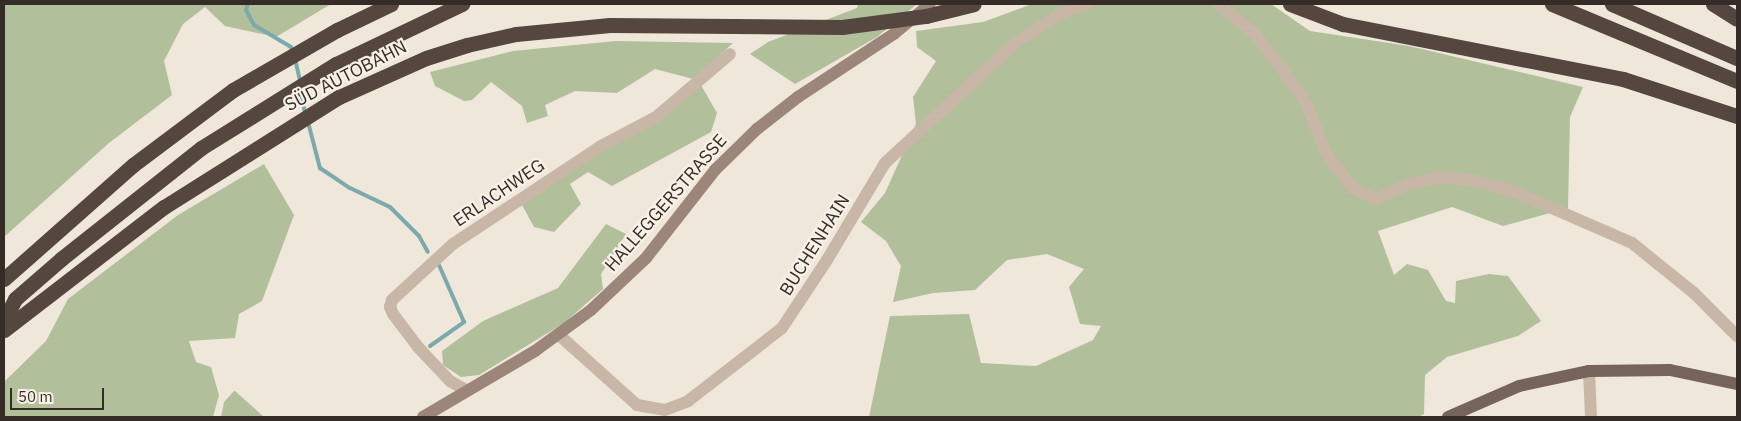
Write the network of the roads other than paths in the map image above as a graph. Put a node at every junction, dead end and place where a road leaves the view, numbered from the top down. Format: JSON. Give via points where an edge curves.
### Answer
{"nodes":[{"id":1,"x":390,"y":4,"type":"edge"},
{"id":2,"x":462,"y":4,"type":"edge"},
{"id":3,"x":930,"y":4,"type":"edge"},
{"id":4,"x":974,"y":4,"type":"edge"},
{"id":5,"x":1086,"y":4,"type":"edge"},
{"id":6,"x":1218,"y":4,"type":"edge"},
{"id":7,"x":1290,"y":4,"type":"edge"},
{"id":8,"x":1552,"y":4,"type":"edge"},
{"id":9,"x":1612,"y":4,"type":"edge"},
{"id":10,"x":1713,"y":4,"type":"edge"},
{"id":11,"x":1737,"y":19,"type":"edge"},
{"id":12,"x":730,"y":54,"type":"dead end"},
{"id":13,"x":1737,"y":58,"type":"edge"},
{"id":14,"x":1737,"y":81,"type":"edge"},
{"id":15,"x":1737,"y":116,"type":"edge"},
{"id":16,"x":4,"y":279,"type":"edge"},
{"id":17,"x":4,"y":320,"type":"edge"},
{"id":18,"x":4,"y":330,"type":"edge"},
{"id":19,"x":559,"y":335,"type":"junction"},
{"id":20,"x":1737,"y":336,"type":"edge"},
{"id":21,"x":1589,"y":371,"type":"junction"},
{"id":22,"x":1737,"y":384,"type":"edge"},
{"id":23,"x":466,"y":390,"type":"junction"},
{"id":24,"x":432,"y":415,"type":"edge"},
{"id":25,"x":1448,"y":417,"type":"edge"},
{"id":26,"x":1592,"y":417,"type":"edge"}],
"edges":[{"from":1,"to":16,"type":"highway","via":[[337,30],[233,90],[133,165]]},
{"from":2,"to":17,"type":"highway","via":[[436,14],[289,90],[200,148],[149,186],[15,299]]},
{"from":3,"to":19,"type":"main road","name":"HALLEGGERSTRASSE","via":[[895,33],[798,97],[757,129],[715,170],[646,258],[619,286]]},
{"from":4,"to":18,"type":"highway","name":"SÜD AUTOBAHN","bridge":true,"via":[[926,16],[842,27],[610,25],[525,33],[467,45],[426,58],[339,97],[226,165],[164,207]]},
{"from":5,"to":19,"type":"street","name":"BUCHENHAIN","via":[[1060,14],[1015,43],[885,162],[823,268],[782,328],[688,401],[665,410],[637,404]]},
{"from":6,"to":20,"type":"street","via":[[1254,33],[1280,66],[1307,105],[1326,153],[1353,188],[1375,199],[1408,184],[1440,177],[1476,181],[1517,193],[1632,243],[1694,293]]},
{"from":7,"to":15,"type":"highway","via":[[1342,24],[1550,62],[1623,79]]},
{"from":8,"to":14,"type":"highway"},
{"from":9,"to":13,"type":"highway"},
{"from":10,"to":11,"type":"highway"},
{"from":12,"to":23,"type":"street","name":"ERLACHWEG","via":[[656,117],[601,146],[453,244],[392,300],[390,307],[418,347],[450,381]]},
{"from":19,"to":23,"type":"main road","name":"HALLEGGERSTRASSE"},
{"from":21,"to":22,"type":"main road","via":[[1670,370]]},
{"from":21,"to":25,"type":"main road","via":[[1519,386]]},
{"from":21,"to":26,"type":"street"},
{"from":23,"to":24,"type":"main road","name":"HALLEGGERSTRASSE"}]}
